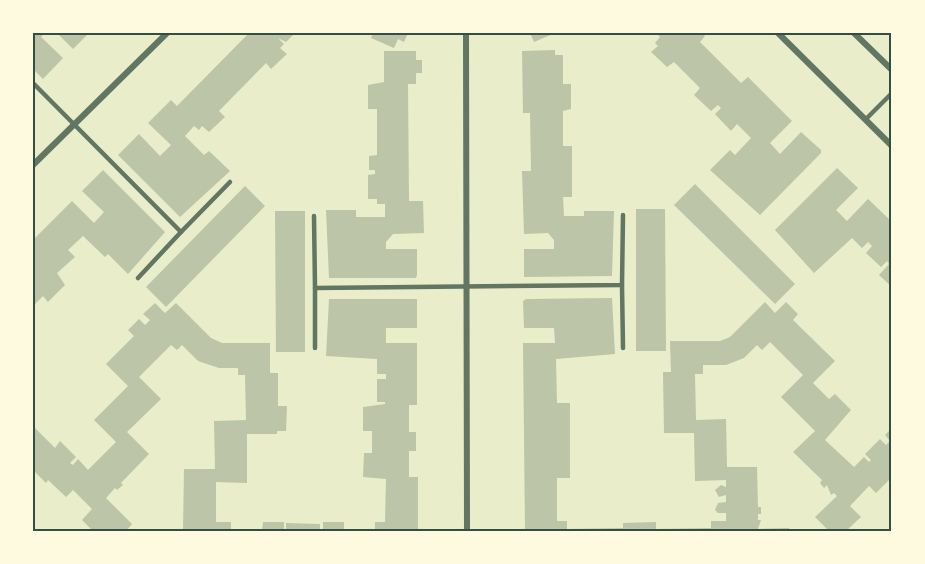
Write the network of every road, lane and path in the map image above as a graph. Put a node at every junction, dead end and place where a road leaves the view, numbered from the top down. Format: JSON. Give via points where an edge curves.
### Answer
{"nodes":[{"id":1,"x":167,"y":33,"type":"edge"},
{"id":2,"x":466,"y":33,"type":"edge"},
{"id":3,"x":778,"y":33,"type":"edge"},
{"id":4,"x":854,"y":33,"type":"edge"},
{"id":5,"x":892,"y":70,"type":"edge"},
{"id":6,"x":33,"y":83,"type":"edge"},
{"id":7,"x":892,"y":93,"type":"edge"},
{"id":8,"x":866,"y":119,"type":"junction"},
{"id":9,"x":76,"y":124,"type":"junction"},
{"id":10,"x":892,"y":146,"type":"edge"},
{"id":11,"x":33,"y":165,"type":"edge"},
{"id":12,"x":230,"y":182,"type":"dead end"},
{"id":13,"x":623,"y":215,"type":"dead end"},
{"id":14,"x":314,"y":216,"type":"dead end"},
{"id":15,"x":181,"y":232,"type":"junction"},
{"id":16,"x":138,"y":278,"type":"dead end"},
{"id":17,"x":622,"y":285,"type":"junction"},
{"id":18,"x":315,"y":288,"type":"junction"},
{"id":19,"x":466,"y":288,"type":"junction"},
{"id":20,"x":315,"y":348,"type":"dead end"},
{"id":21,"x":623,"y":348,"type":"dead end"},
{"id":22,"x":467,"y":531,"type":"edge"}],
"edges":[{"from":1,"to":9,"type":"street"},
{"from":2,"to":19,"type":"street"},
{"from":3,"to":8,"type":"street"},
{"from":4,"to":5,"type":"street"},
{"from":6,"to":9,"type":"lane"},
{"from":7,"to":8,"type":"lane"},
{"from":8,"to":10,"type":"street"},
{"from":9,"to":11,"type":"street"},
{"from":9,"to":15,"type":"lane"},
{"from":12,"to":15,"type":"lane"},
{"from":13,"to":17,"type":"lane"},
{"from":14,"to":18,"type":"lane"},
{"from":15,"to":16,"type":"lane"},
{"from":17,"to":19,"type":"lane"},
{"from":17,"to":21,"type":"lane"},
{"from":18,"to":19,"type":"lane"},
{"from":18,"to":20,"type":"lane"},
{"from":19,"to":22,"type":"street"}]}
